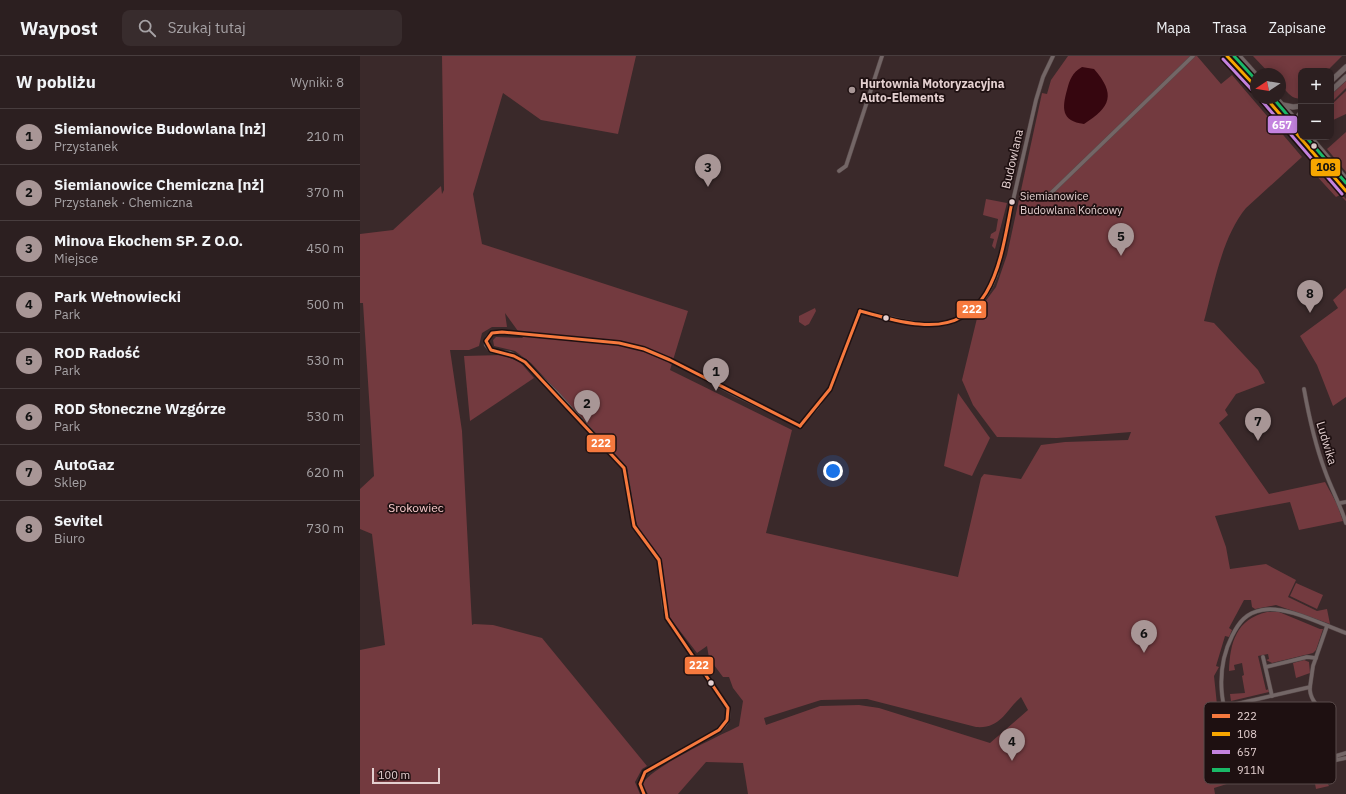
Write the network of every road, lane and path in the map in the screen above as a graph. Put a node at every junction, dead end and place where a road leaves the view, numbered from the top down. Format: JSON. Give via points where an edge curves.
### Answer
{"nodes":[{"id":1,"x":882,"y":56,"type":"edge"},
{"id":2,"x":1053,"y":56,"type":"edge"},
{"id":3,"x":1193,"y":56,"type":"edge"},
{"id":4,"x":1227,"y":56,"type":"edge"},
{"id":5,"x":1239,"y":56,"type":"edge"},
{"id":6,"x":1346,"y":67,"type":"edge"},
{"id":7,"x":1250,"y":68,"type":"edge"},
{"id":8,"x":1346,"y":77,"type":"edge"},
{"id":9,"x":1334,"y":78,"type":"edge"},
{"id":10,"x":1250,"y":81,"type":"edge"},
{"id":11,"x":1334,"y":88,"type":"edge"},
{"id":12,"x":1271,"y":104,"type":"edge"},
{"id":13,"x":1282,"y":104,"type":"joint"},
{"id":14,"x":1298,"y":106,"type":"edge"},
{"id":15,"x":1298,"y":116,"type":"edge"},
{"id":16,"x":1295,"y":119,"type":"junction"},
{"id":17,"x":1298,"y":122,"type":"edge"},
{"id":18,"x":1290,"y":125,"type":"junction"},
{"id":19,"x":1298,"y":126,"type":"edge"},
{"id":20,"x":1294,"y":129,"type":"junction"},
{"id":21,"x":1313,"y":140,"type":"edge"},
{"id":22,"x":839,"y":171,"type":"dead end"},
{"id":23,"x":1346,"y":179,"type":"edge"},
{"id":24,"x":1346,"y":191,"type":"edge"},
{"id":25,"x":1050,"y":194,"type":"dead end"},
{"id":26,"x":1304,"y":389,"type":"dead end"},
{"id":27,"x":1346,"y":502,"type":"edge"},
{"id":28,"x":1340,"y":503,"type":"junction"},
{"id":29,"x":1346,"y":523,"type":"edge"},
{"id":30,"x":1327,"y":626,"type":"junction"},
{"id":31,"x":1346,"y":633,"type":"edge"},
{"id":32,"x":1263,"y":657,"type":"dead end"},
{"id":33,"x":1316,"y":658,"type":"junction"},
{"id":34,"x":1266,"y":667,"type":"junction"},
{"id":35,"x":1310,"y":687,"type":"junction"},
{"id":36,"x":1272,"y":696,"type":"junction"},
{"id":37,"x":1222,"y":702,"type":"edge"},
{"id":38,"x":1245,"y":702,"type":"edge"},
{"id":39,"x":1316,"y":702,"type":"edge"},
{"id":40,"x":1346,"y":753,"type":"edge"},
{"id":41,"x":1346,"y":758,"type":"edge"},
{"id":42,"x":1336,"y":760,"type":"joint"},
{"id":43,"x":644,"y":794,"type":"edge"}],
"edges":[{"from":1,"to":22,"type":"street","via":[[846,166]]},
{"from":2,"to":43,"type":"street","name":"Budowlana","via":[[1036,100],[996,275],[983,302],[968,314],[939,325],[919,325],[860,312],[830,389],[818,408],[800,426],[644,349],[619,343],[495,332],[487,338],[488,349],[494,353],[510,353],[522,359],[557,393],[624,468],[635,529],[659,560],[667,618],[728,708],[727,722],[719,730],[645,772],[640,784]]},
{"from":3,"to":25,"type":"street"},
{"from":4,"to":10,"type":"street"},
{"from":5,"to":7,"type":"street"},
{"from":6,"to":9,"type":"street"},
{"from":8,"to":11,"type":"street"},
{"from":12,"to":18,"type":"street"},
{"from":13,"to":14,"type":"street"},
{"from":13,"to":16,"type":"street"},
{"from":15,"to":16,"type":"street"},
{"from":16,"to":17,"type":"street"},
{"from":16,"to":18,"type":"street"},
{"from":18,"to":20,"type":"street"},
{"from":19,"to":20,"type":"street"},
{"from":20,"to":24,"type":"street"},
{"from":21,"to":23,"type":"street"},
{"from":26,"to":28,"type":"street","name":"Ludwika","via":[[1310,422],[1325,471]]},
{"from":27,"to":28,"type":"street"},
{"from":28,"to":29,"type":"street","name":"Ludwika"},
{"from":30,"to":31,"type":"street"},
{"from":30,"to":33,"type":"street"},
{"from":30,"to":37,"type":"street","via":[[1276,609],[1256,611],[1243,618],[1229,641],[1222,666],[1220,685]]},
{"from":32,"to":34,"type":"street"},
{"from":33,"to":34,"type":"street","via":[[1307,657]]},
{"from":33,"to":35,"type":"street"},
{"from":34,"to":36,"type":"street"},
{"from":35,"to":36,"type":"street"},
{"from":35,"to":39,"type":"street","via":[[1311,696]]},
{"from":36,"to":38,"type":"street"},
{"from":40,"to":42,"type":"street","via":[[1336,756]]},
{"from":41,"to":42,"type":"street"}]}
